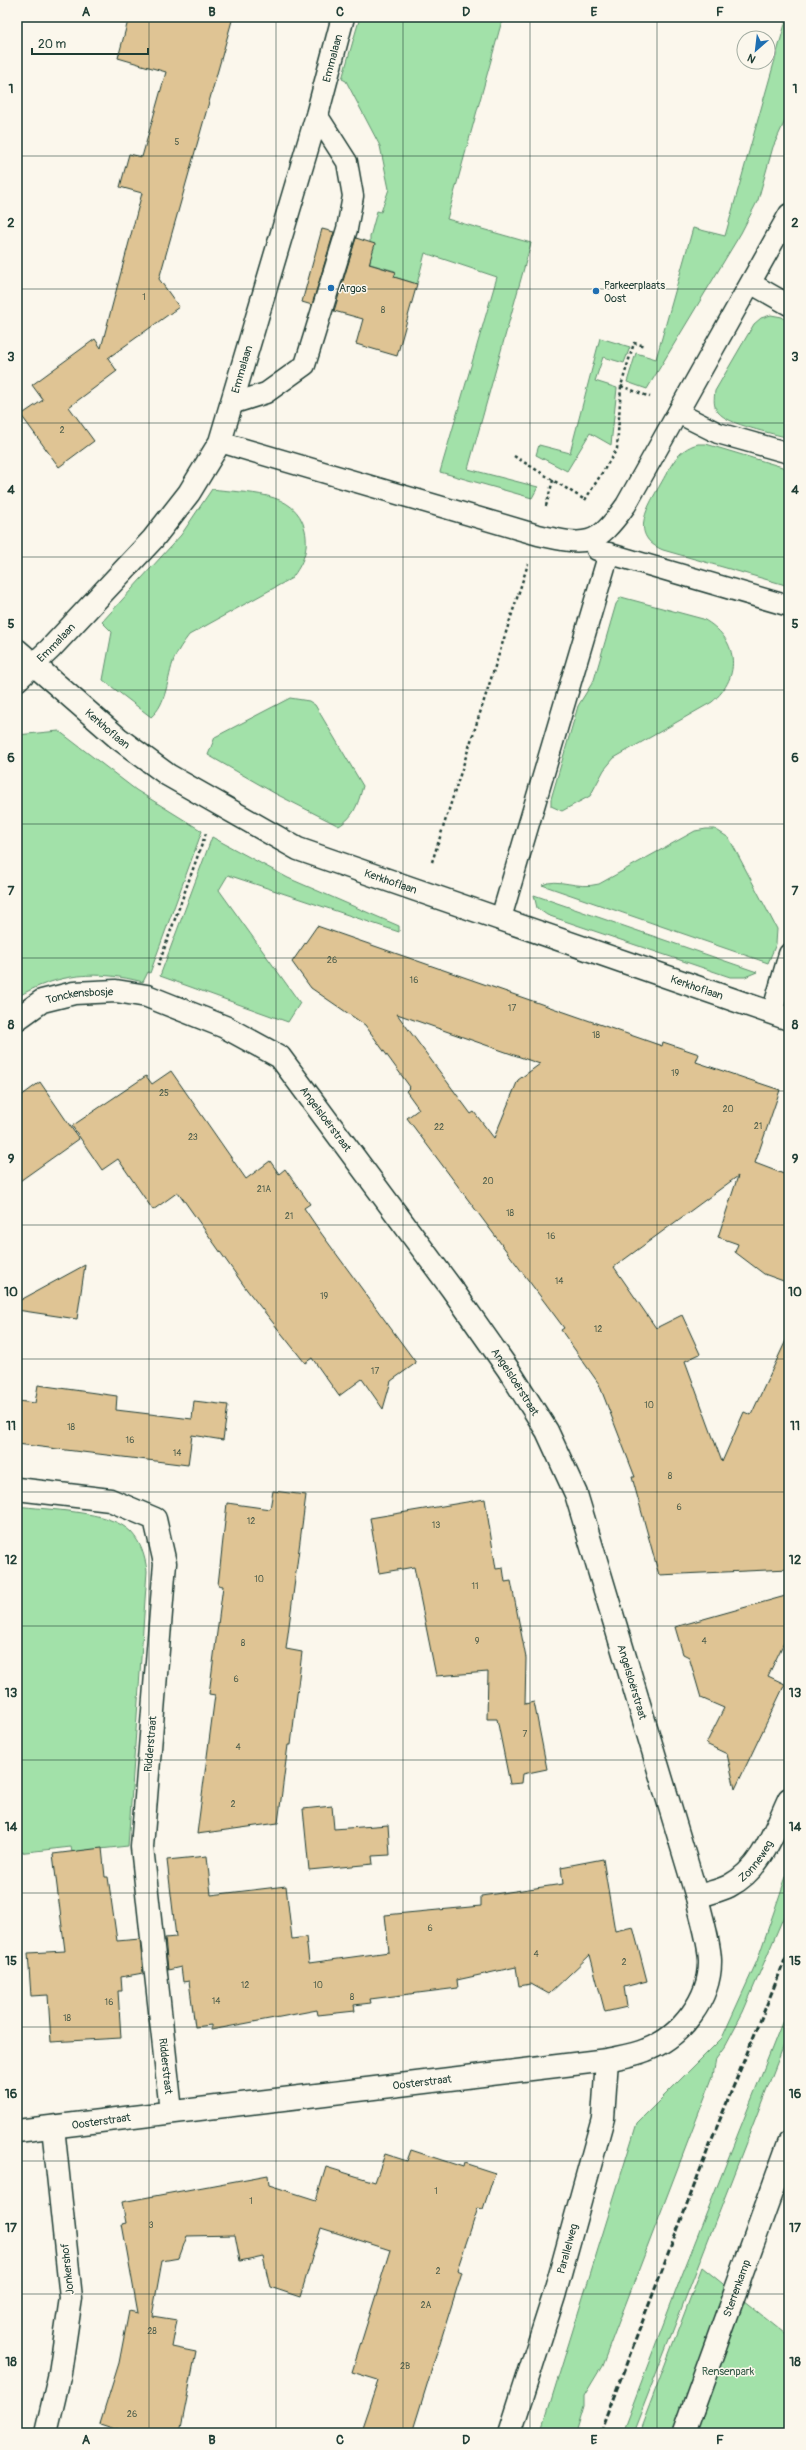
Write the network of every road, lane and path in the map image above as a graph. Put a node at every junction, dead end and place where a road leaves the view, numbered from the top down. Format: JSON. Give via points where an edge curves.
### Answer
{"nodes":[{"id":1,"x":343,"y":17,"type":"edge"},
{"id":2,"x":317,"y":115,"type":"junction"},
{"id":3,"x":789,"y":214,"type":"edge"},
{"id":4,"x":752,"y":284,"type":"junction"},
{"id":5,"x":789,"y":305,"type":"edge"},
{"id":6,"x":645,"y":346,"type":"dead end"},
{"id":7,"x":231,"y":404,"type":"junction"},
{"id":8,"x":678,"y":413,"type":"junction"},
{"id":9,"x":220,"y":442,"type":"junction"},
{"id":10,"x":789,"y":453,"type":"edge"},
{"id":11,"x":514,"y":456,"type":"dead end"},
{"id":12,"x":553,"y":480,"type":"junction"},
{"id":13,"x":585,"y":500,"type":"junction"},
{"id":14,"x":616,"y":519,"type":"junction"},
{"id":15,"x":538,"y":535,"type":"junction"},
{"id":16,"x":574,"y":543,"type":"junction"},
{"id":17,"x":609,"y":554,"type":"junction"},
{"id":18,"x":789,"y":606,"type":"edge"},
{"id":19,"x":17,"y":650,"type":"edge"},
{"id":20,"x":34,"y":665,"type":"junction"},
{"id":21,"x":17,"y":680,"type":"edge"},
{"id":22,"x":221,"y":804,"type":"junction"},
{"id":23,"x":423,"y":891,"type":"junction"},
{"id":24,"x":504,"y":911,"type":"junction"},
{"id":25,"x":789,"y":954,"type":"edge"},
{"id":26,"x":147,"y":996,"type":"junction"},
{"id":27,"x":780,"y":1016,"type":"edge"},
{"id":28,"x":17,"y":1019,"type":"edge"},
{"id":29,"x":17,"y":1489,"type":"edge"},
{"id":30,"x":789,"y":1799,"type":"edge"},
{"id":31,"x":697,"y":1896,"type":"junction"},
{"id":32,"x":607,"y":2060,"type":"junction"},
{"id":33,"x":171,"y":2111,"type":"junction"},
{"id":34,"x":53,"y":2128,"type":"junction"},
{"id":35,"x":17,"y":2131,"type":"edge"},
{"id":36,"x":789,"y":2143,"type":"edge"},
{"id":37,"x":46,"y":2433,"type":"edge"},
{"id":38,"x":510,"y":2433,"type":"edge"},
{"id":39,"x":684,"y":2433,"type":"edge"}],
"edges":[{"from":1,"to":2,"type":"street","name":"Emmalaan"},
{"from":2,"to":7,"type":"street","name":"Emmalaan"},
{"from":2,"to":7,"type":"lane","via":[[348,162],[353,196],[347,229],[305,365],[266,393]]},
{"from":3,"to":4,"type":"lane"},
{"from":4,"to":5,"type":"lane"},
{"from":4,"to":8,"type":"lane"},
{"from":6,"to":13,"type":"path","via":[[634,343],[621,386],[617,450]]},
{"from":7,"to":9,"type":"street","name":"Emmalaan"},
{"from":8,"to":10,"type":"lane","via":[[718,433]]},
{"from":8,"to":14,"type":"lane"},
{"from":9,"to":15,"type":"lane"},
{"from":9,"to":20,"type":"street","name":"Emmalaan","via":[[189,493],[153,539]]},
{"from":11,"to":12,"type":"path"},
{"from":12,"to":13,"type":"path"},
{"from":12,"to":15,"type":"path"},
{"from":13,"to":14,"type":"path"},
{"from":14,"to":16,"type":"lane","via":[[599,537]]},
{"from":15,"to":16,"type":"lane"},
{"from":15,"to":23,"type":"path"},
{"from":16,"to":17,"type":"lane"},
{"from":17,"to":18,"type":"lane"},
{"from":17,"to":24,"type":"lane"},
{"from":19,"to":20,"type":"street","name":"Kerkhoflaan"},
{"from":20,"to":21,"type":"street","name":"Emmalaan"},
{"from":20,"to":22,"type":"street","name":"Kerkhoflaan","via":[[118,738],[168,775]]},
{"from":22,"to":23,"type":"street","name":"Kerkhoflaan","via":[[298,849]]},
{"from":22,"to":26,"type":"path","via":[[208,829]]},
{"from":23,"to":24,"type":"street","name":"Kerkhoflaan"},
{"from":24,"to":27,"type":"street","name":"Kerkhoflaan"},
{"from":25,"to":27,"type":"lane"},
{"from":26,"to":28,"type":"street","name":"Tonckensbosje","via":[[116,991],[74,993],[42,1001]]},
{"from":26,"to":31,"type":"street","name":"Angelsloërstraat","via":[[225,1027],[280,1057],[452,1289],[508,1369],[547,1431],[576,1494]]},
{"from":29,"to":33,"type":"street","name":"Ridderstraat","via":[[110,1500],[155,1518],[165,1563],[142,1847]]},
{"from":30,"to":31,"type":"street","name":"Zonneweg","via":[[765,1850],[749,1872],[729,1886]]},
{"from":31,"to":32,"type":"street","name":"Oosterstraat","via":[[710,1960],[706,1989],[692,2014],[670,2036],[647,2050]]},
{"from":32,"to":33,"type":"street","name":"Oosterstraat"},
{"from":32,"to":38,"type":"street","name":"Parallelweg","via":[[603,2118],[554,2296]]},
{"from":33,"to":34,"type":"street","name":"Oosterstraat"},
{"from":34,"to":35,"type":"street","name":"Oosterstraat"},
{"from":34,"to":37,"type":"street","name":"Jonkershof","via":[[71,2298],[60,2373]]},
{"from":36,"to":39,"type":"street","name":"Sterrenkamp"}]}
